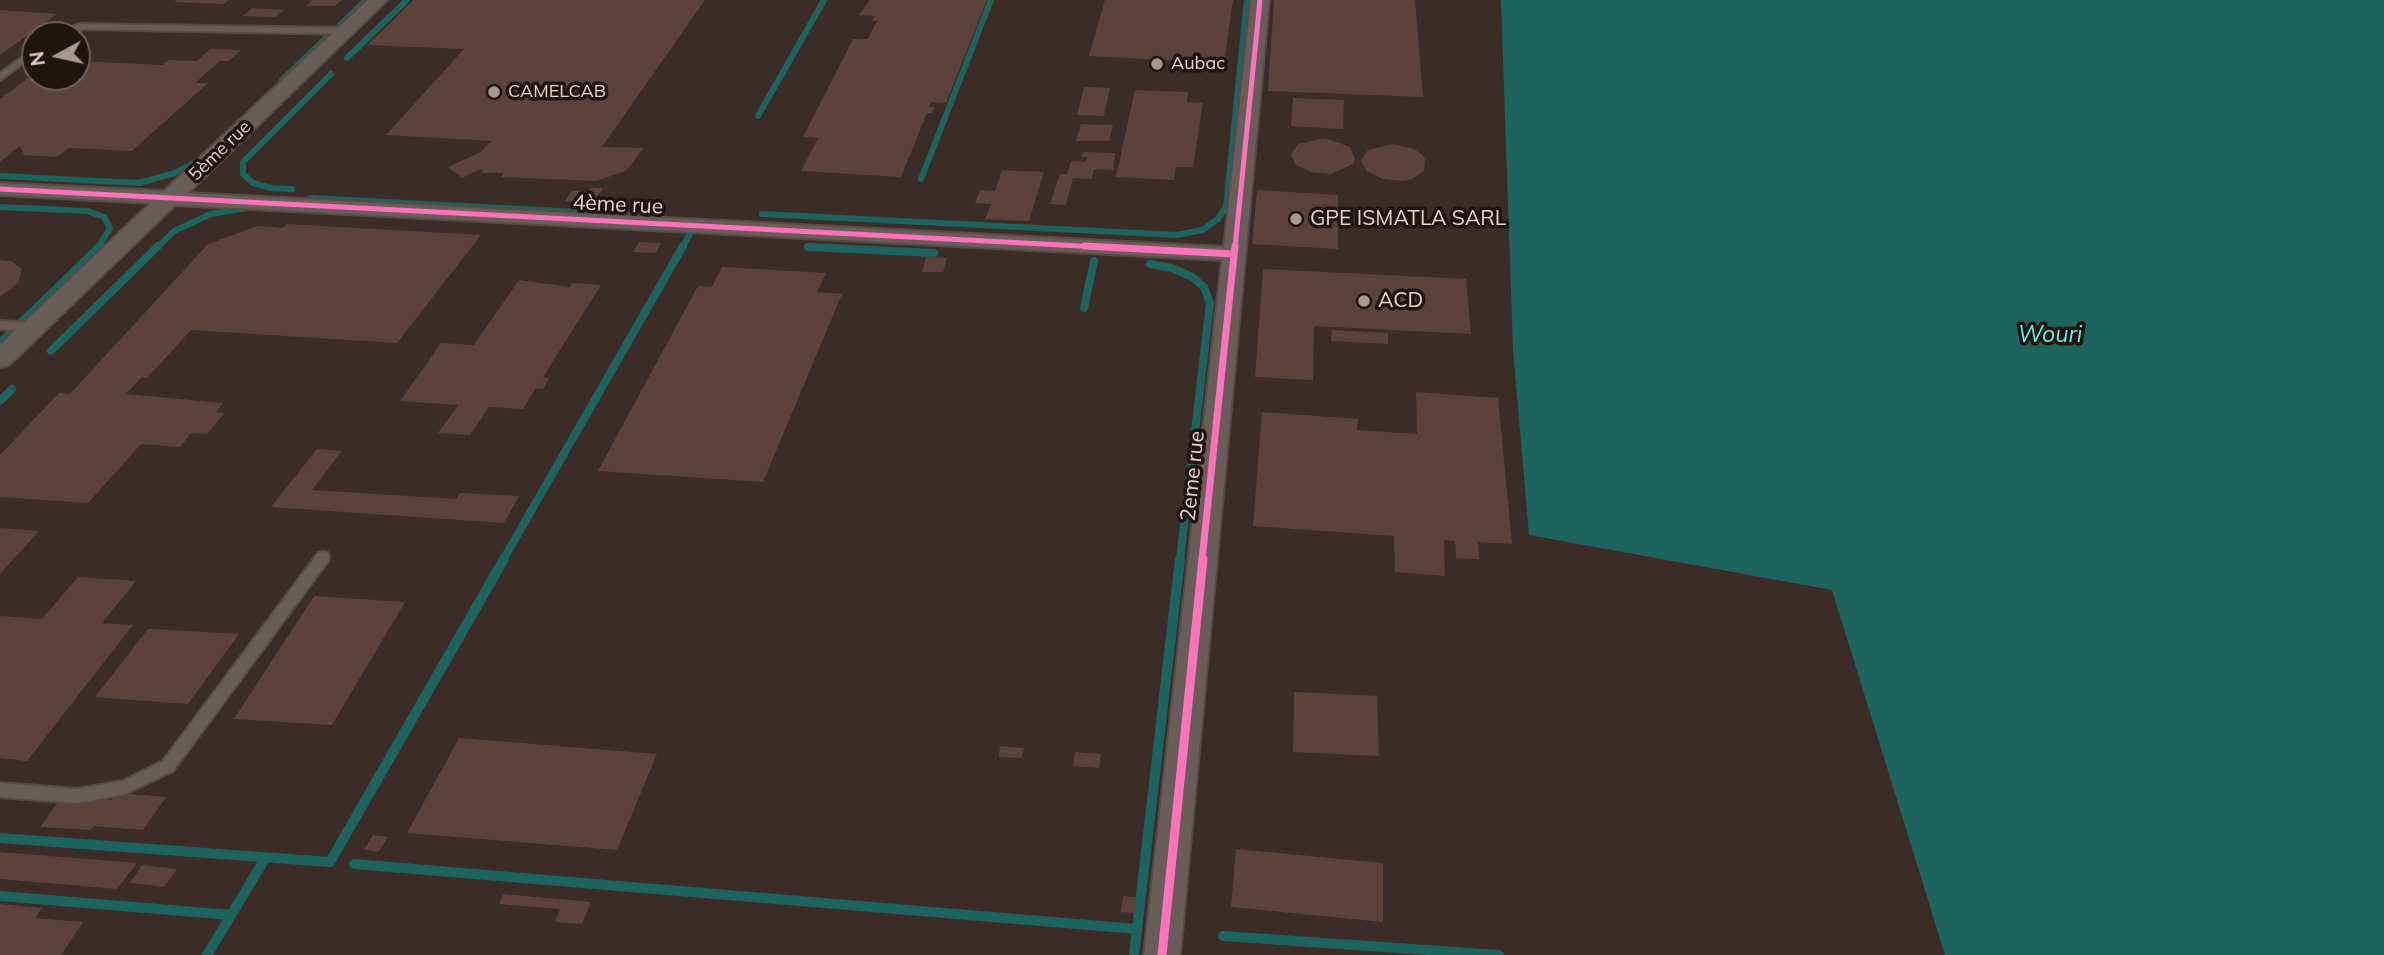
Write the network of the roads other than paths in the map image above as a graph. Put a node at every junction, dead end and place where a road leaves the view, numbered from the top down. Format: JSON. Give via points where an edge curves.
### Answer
{"nodes":[{"id":1,"x":378,"y":0,"type":"edge"},
{"id":2,"x":1260,"y":0,"type":"edge"},
{"id":3,"x":91,"y":26,"type":"edge"},
{"id":4,"x":346,"y":31,"type":"junction"},
{"id":5,"x":21,"y":61,"type":"edge"},
{"id":6,"x":0,"y":77,"type":"edge"},
{"id":7,"x":0,"y":190,"type":"edge"},
{"id":8,"x":171,"y":197,"type":"junction"},
{"id":9,"x":1234,"y":254,"type":"junction"},
{"id":10,"x":0,"y":325,"type":"edge"},
{"id":11,"x":33,"y":327,"type":"junction"},
{"id":12,"x":0,"y":359,"type":"edge"},
{"id":13,"x":323,"y":557,"type":"dead end"},
{"id":14,"x":0,"y":790,"type":"edge"},
{"id":15,"x":1161,"y":955,"type":"edge"}],
"edges":[{"from":1,"to":4,"type":"street","name":"5ème rue"},
{"from":2,"to":9,"type":"street","name":"2eme rue"},
{"from":3,"to":4,"type":"lane"},
{"from":4,"to":8,"type":"street","name":"5ème rue"},
{"from":5,"to":6,"type":"lane"},
{"from":7,"to":8,"type":"street","name":"4ème rue"},
{"from":8,"to":9,"type":"street","name":"4ème rue"},
{"from":8,"to":11,"type":"street","name":"5ème rue"},
{"from":9,"to":15,"type":"street","name":"2eme rue"},
{"from":10,"to":11,"type":"lane"},
{"from":11,"to":12,"type":"street","name":"5ème rue"},
{"from":13,"to":14,"type":"lane","via":[[168,766],[125,787],[77,796]]}]}
